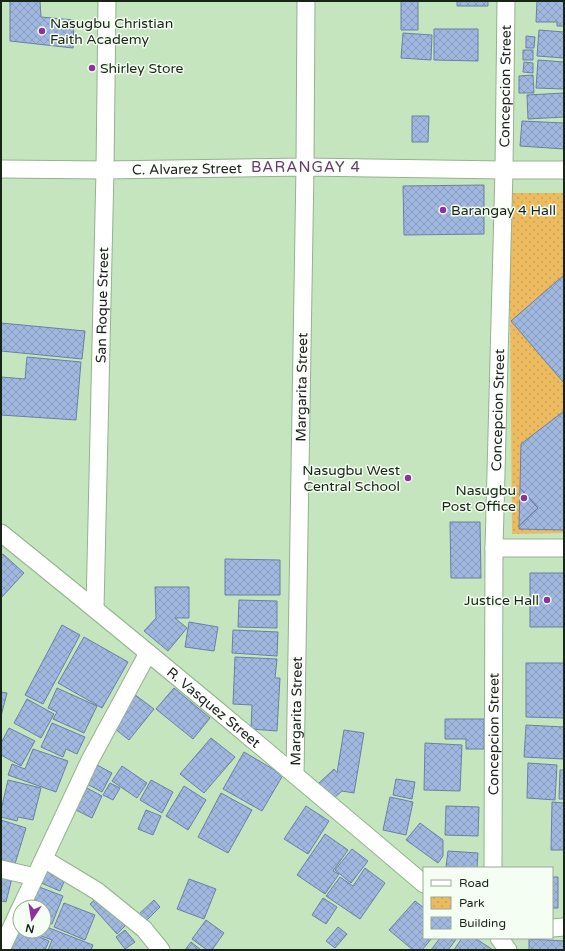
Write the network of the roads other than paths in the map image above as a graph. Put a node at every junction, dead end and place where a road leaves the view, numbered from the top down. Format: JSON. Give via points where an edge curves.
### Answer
{"nodes":[{"id":1,"x":107,"y":1,"type":"edge"},
{"id":2,"x":306,"y":1,"type":"edge"},
{"id":3,"x":506,"y":1,"type":"edge"},
{"id":4,"x":304,"y":167,"type":"junction"},
{"id":5,"x":1,"y":169,"type":"edge"},
{"id":6,"x":105,"y":170,"type":"junction"},
{"id":7,"x":504,"y":170,"type":"junction"},
{"id":8,"x":564,"y":170,"type":"edge"},
{"id":9,"x":1,"y":533,"type":"edge"},
{"id":10,"x":494,"y":548,"type":"junction"},
{"id":11,"x":564,"y":548,"type":"edge"},
{"id":12,"x":95,"y":608,"type":"junction"},
{"id":13,"x":148,"y":653,"type":"junction"},
{"id":14,"x":295,"y":774,"type":"junction"},
{"id":15,"x":44,"y":859,"type":"junction"},
{"id":16,"x":493,"y":867,"type":"edge"},
{"id":17,"x":1,"y":869,"type":"edge"},
{"id":18,"x":35,"y":877,"type":"junction"},
{"id":19,"x":423,"y":883,"type":"edge"},
{"id":20,"x":24,"y":899,"type":"edge"},
{"id":21,"x":12,"y":926,"type":"edge"},
{"id":22,"x":564,"y":927,"type":"edge"},
{"id":23,"x":553,"y":928,"type":"edge"},
{"id":24,"x":500,"y":939,"type":"edge"},
{"id":25,"x":1,"y":950,"type":"edge"},
{"id":26,"x":161,"y":950,"type":"edge"},
{"id":27,"x":508,"y":950,"type":"edge"}],
"edges":[{"from":1,"to":6,"type":"street","name":"San Roque Street"},
{"from":2,"to":4,"type":"street","name":"Margarita Street"},
{"from":3,"to":7,"type":"street","name":"Concepcion Street"},
{"from":4,"to":6,"type":"street","name":"C. Alvarez Street"},
{"from":4,"to":7,"type":"street","name":"C. Alvarez Street"},
{"from":4,"to":14,"type":"street","name":"Margarita Street"},
{"from":5,"to":6,"type":"street","name":"C. Alvarez Street"},
{"from":6,"to":12,"type":"street","name":"San Roque Street"},
{"from":7,"to":8,"type":"street","name":"C. Alvarez Street"},
{"from":7,"to":10,"type":"street","name":"Concepcion Street"},
{"from":9,"to":12,"type":"street","name":"R. Vasquez Street"},
{"from":10,"to":11,"type":"street"},
{"from":10,"to":16,"type":"street","name":"Concepcion Street"},
{"from":12,"to":13,"type":"street","name":"R. Vasquez Street"},
{"from":13,"to":14,"type":"street","name":"R. Vasquez Street"},
{"from":13,"to":15,"type":"street","via":[[90,760]]},
{"from":14,"to":19,"type":"street","name":"R. Vasquez Street"},
{"from":15,"to":18,"type":"street"},
{"from":15,"to":26,"type":"street","via":[[97,891],[144,929]]},
{"from":17,"to":18,"type":"street"},
{"from":18,"to":20,"type":"street"},
{"from":21,"to":25,"type":"street"},
{"from":22,"to":23,"type":"street"},
{"from":24,"to":27,"type":"street"}]}
